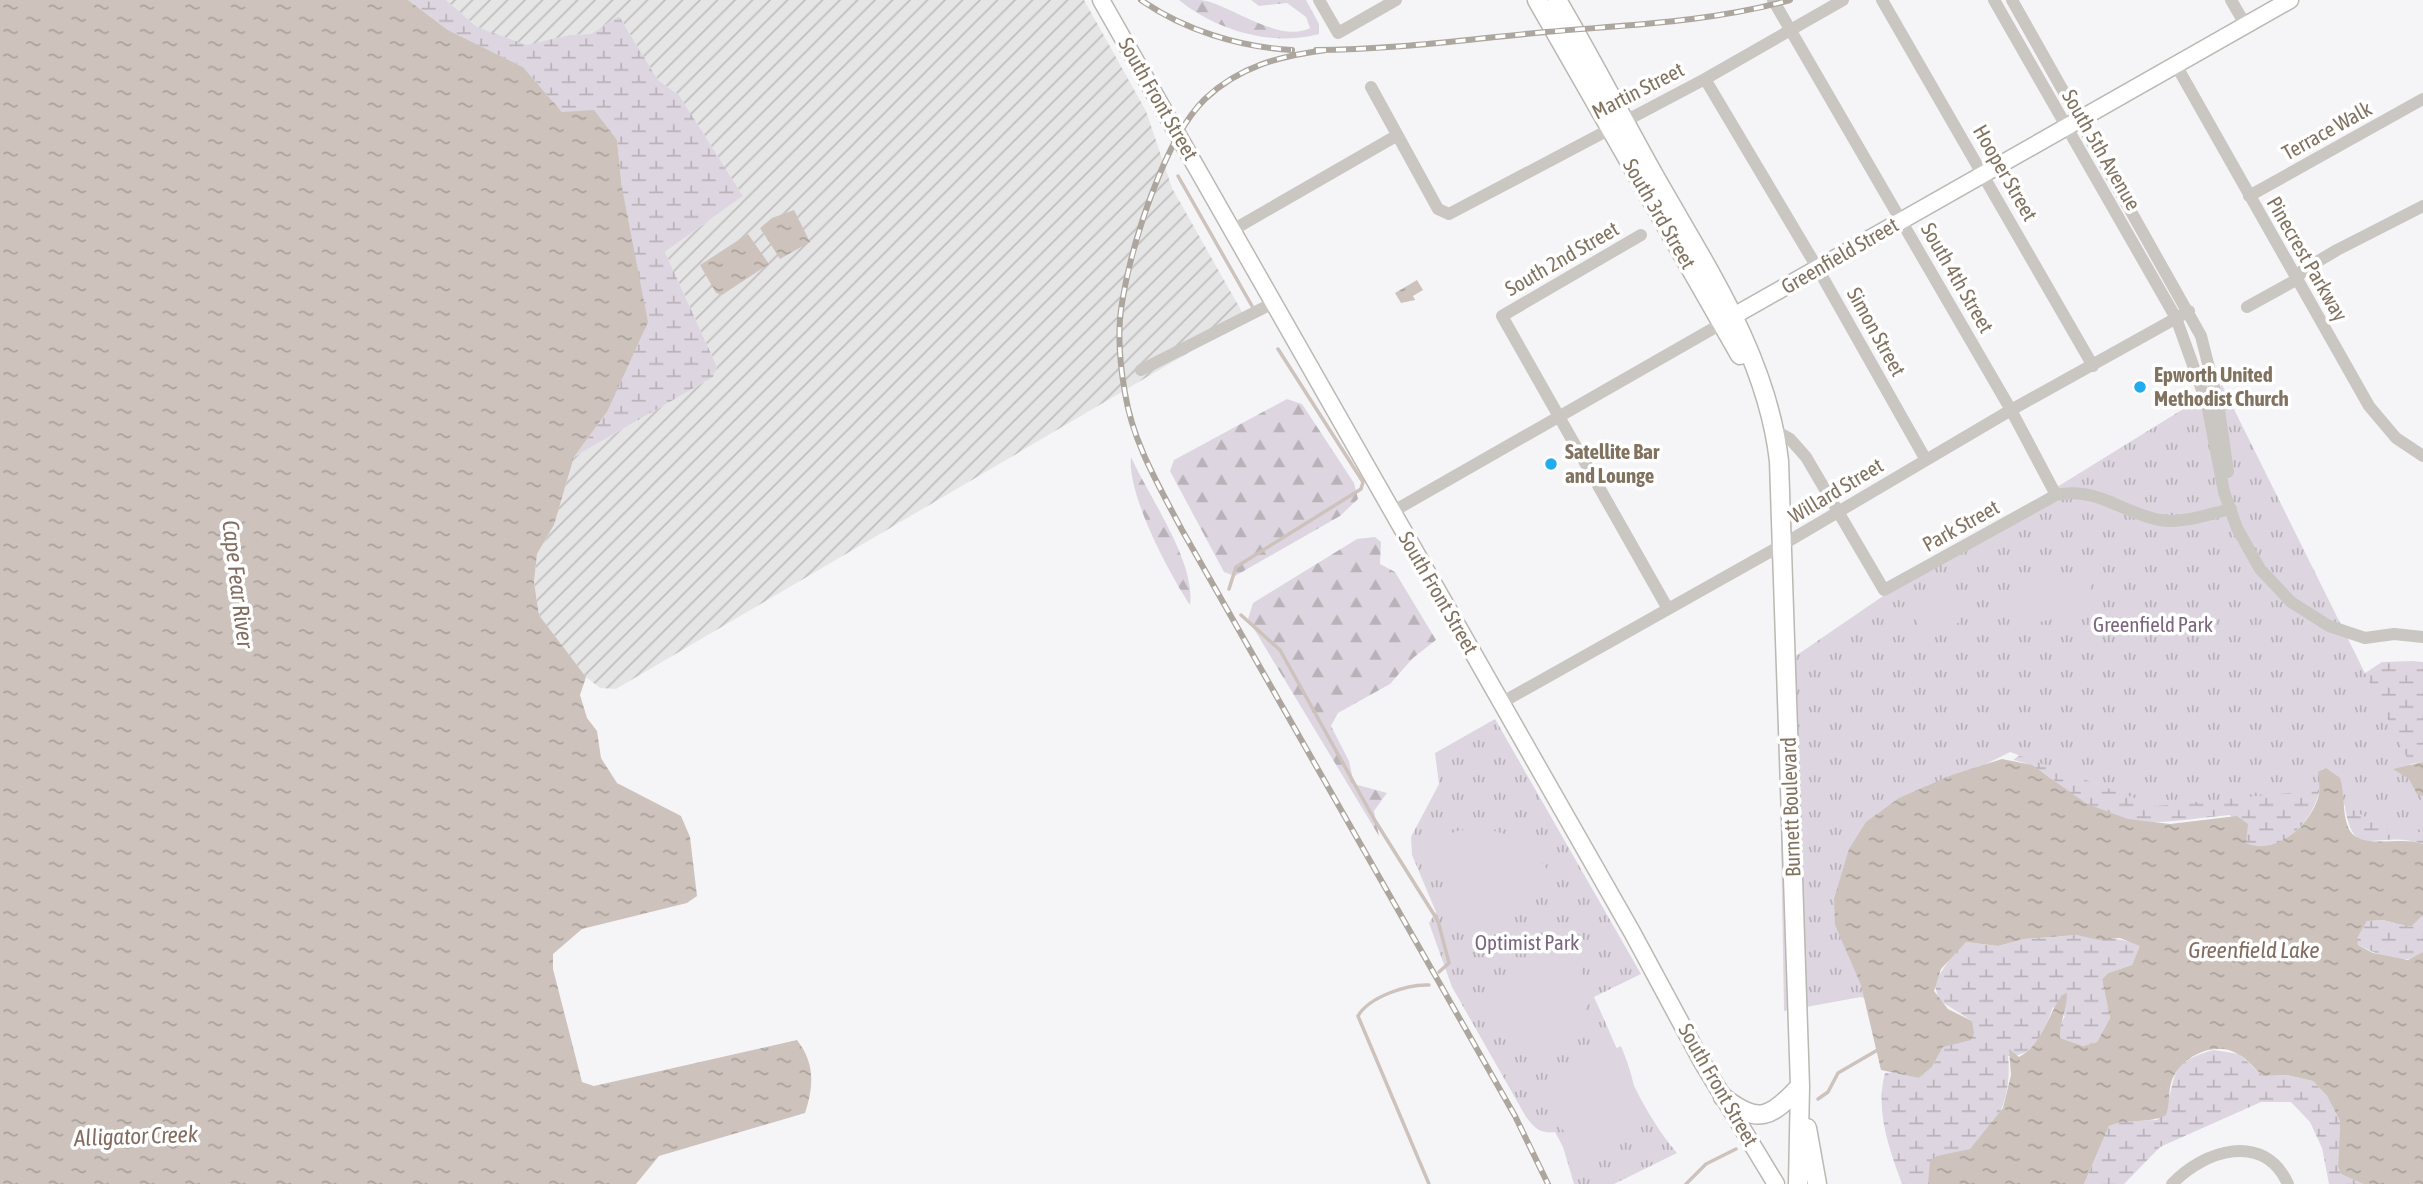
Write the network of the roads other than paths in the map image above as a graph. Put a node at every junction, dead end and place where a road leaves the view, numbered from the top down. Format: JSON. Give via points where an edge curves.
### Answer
{"nodes":[{"id":1,"x":1101,"y":0,"type":"edge"},
{"id":2,"x":1319,"y":0,"type":"edge"},
{"id":3,"x":1396,"y":0,"type":"edge"},
{"id":4,"x":1537,"y":0,"type":"edge"},
{"id":5,"x":1557,"y":0,"type":"edge"},
{"id":6,"x":1773,"y":0,"type":"edge"},
{"id":7,"x":1843,"y":0,"type":"edge"},
{"id":8,"x":1882,"y":0,"type":"edge"},
{"id":9,"x":1994,"y":0,"type":"edge"},
{"id":10,"x":2012,"y":0,"type":"edge"},
{"id":11,"x":2231,"y":0,"type":"edge"},
{"id":12,"x":2290,"y":0,"type":"edge"},
{"id":13,"x":2246,"y":26,"type":"junction"},
{"id":14,"x":1790,"y":31,"type":"junction"},
{"id":15,"x":2176,"y":65,"type":"junction"},
{"id":16,"x":1705,"y":79,"type":"junction"},
{"id":17,"x":1371,"y":87,"type":"dead end"},
{"id":18,"x":2423,"y":99,"type":"edge"},
{"id":19,"x":2074,"y":124,"type":"junction"},
{"id":20,"x":1617,"y":125,"type":"junction"},
{"id":21,"x":1396,"y":136,"type":"junction"},
{"id":22,"x":1985,"y":174,"type":"junction"},
{"id":23,"x":2249,"y":197,"type":"junction"},
{"id":24,"x":2423,"y":206,"type":"edge"},
{"id":25,"x":1902,"y":220,"type":"junction"},
{"id":26,"x":1231,"y":231,"type":"junction"},
{"id":27,"x":1642,"y":235,"type":"dead end"},
{"id":28,"x":1818,"y":269,"type":"junction"},
{"id":29,"x":2296,"y":280,"type":"junction"},
{"id":30,"x":1273,"y":303,"type":"junction"},
{"id":31,"x":2247,"y":307,"type":"dead end"},
{"id":32,"x":2189,"y":311,"type":"junction"},
{"id":33,"x":2176,"y":318,"type":"junction"},
{"id":34,"x":1727,"y":320,"type":"junction"},
{"id":35,"x":2093,"y":366,"type":"junction"},
{"id":36,"x":1141,"y":370,"type":"dead end"},
{"id":37,"x":2011,"y":410,"type":"junction"},
{"id":38,"x":1557,"y":417,"type":"junction"},
{"id":39,"x":1776,"y":431,"type":"junction"},
{"id":40,"x":2423,"y":456,"type":"edge"},
{"id":41,"x":1926,"y":460,"type":"junction"},
{"id":42,"x":2056,"y":495,"type":"junction"},
{"id":43,"x":2231,"y":509,"type":"junction"},
{"id":44,"x":1838,"y":510,"type":"junction"},
{"id":45,"x":1392,"y":512,"type":"junction"},
{"id":46,"x":1782,"y":545,"type":"junction"},
{"id":47,"x":1668,"y":609,"type":"junction"},
{"id":48,"x":2423,"y":637,"type":"edge"},
{"id":49,"x":1501,"y":703,"type":"junction"},
{"id":50,"x":1800,"y":1086,"type":"junction"},
{"id":51,"x":1723,"y":1097,"type":"junction"},
{"id":52,"x":1776,"y":1184,"type":"edge"},
{"id":53,"x":1798,"y":1184,"type":"edge"},
{"id":54,"x":1817,"y":1184,"type":"edge"},
{"id":55,"x":2172,"y":1184,"type":"edge"},
{"id":56,"x":2288,"y":1184,"type":"edge"}],
"edges":[{"from":1,"to":26,"type":"main road","name":"South Front Street"},
{"from":2,"to":3,"type":"street","via":[[1338,33]]},
{"from":4,"to":20,"type":"highway","name":"South 3rd Street"},
{"from":5,"to":20,"type":"highway","name":"South 3rd Street"},
{"from":6,"to":14,"type":"street","name":"South 4th Street"},
{"from":7,"to":14,"type":"street","name":"Martin Street"},
{"from":8,"to":22,"type":"street","name":"Hooper Street"},
{"from":9,"to":19,"type":"street","name":"South 5th Avenue"},
{"from":10,"to":19,"type":"street","name":"South 5th Avenue"},
{"from":11,"to":13,"type":"street"},
{"from":12,"to":13,"type":"main road","name":"Greenfield Street"},
{"from":13,"to":15,"type":"main road","name":"Greenfield Street"},
{"from":14,"to":16,"type":"street","name":"Martin Street"},
{"from":14,"to":25,"type":"street","name":"South 4th Street"},
{"from":15,"to":19,"type":"main road","name":"Greenfield Street"},
{"from":15,"to":23,"type":"street","name":"Pinecrest Parkway"},
{"from":16,"to":20,"type":"street","name":"Martin Street"},
{"from":16,"to":28,"type":"street","name":"Simon Street"},
{"from":17,"to":21,"type":"street"},
{"from":18,"to":23,"type":"street","name":"Terrace Walk"},
{"from":19,"to":22,"type":"main road","name":"Greenfield Street"},
{"from":19,"to":32,"type":"street","name":"South 5th Avenue"},
{"from":19,"to":33,"type":"street","name":"South 5th Avenue"},
{"from":20,"to":21,"type":"street","name":"Martin Street","via":[[1448,214],[1438,209]]},
{"from":20,"to":34,"type":"highway","name":"South 3rd Street"},
{"from":21,"to":26,"type":"street"},
{"from":22,"to":25,"type":"main road","name":"Greenfield Street"},
{"from":22,"to":35,"type":"street","name":"Hooper Street"},
{"from":23,"to":29,"type":"street","name":"Pinecrest Parkway"},
{"from":24,"to":29,"type":"street","via":[[2337,250],[2303,270]]},
{"from":25,"to":28,"type":"main road","name":"Greenfield Street"},
{"from":25,"to":37,"type":"street","name":"South 4th Street"},
{"from":26,"to":30,"type":"main road","name":"South Front Street"},
{"from":27,"to":38,"type":"street","name":"South 2nd Street","via":[[1502,316]]},
{"from":28,"to":34,"type":"main road","name":"Greenfield Street"},
{"from":28,"to":41,"type":"street","name":"Simon Street"},
{"from":29,"to":31,"type":"street"},
{"from":29,"to":40,"type":"street","name":"Pinecrest Parkway","via":[[2369,406],[2396,438]]},
{"from":30,"to":36,"type":"street"},
{"from":30,"to":45,"type":"main road","name":"South Front Street"},
{"from":32,"to":33,"type":"street","name":"Willard Street"},
{"from":32,"to":43,"type":"street","name":"South 5th Avenue","via":[[2213,378]]},
{"from":33,"to":35,"type":"street","name":"Willard Street"},
{"from":33,"to":43,"type":"street","name":"South 5th Avenue","via":[[2207,404]]},
{"from":34,"to":38,"type":"street","name":"Greenfield Street"},
{"from":34,"to":39,"type":"highway","name":"South 3rd Street","via":[[1763,386]]},
{"from":35,"to":37,"type":"street","name":"Willard Street"},
{"from":37,"to":41,"type":"street","name":"Willard Street"},
{"from":37,"to":42,"type":"street","name":"South 4th Street"},
{"from":38,"to":45,"type":"street","name":"Greenfield Street"},
{"from":38,"to":47,"type":"street","name":"South 2nd Street"},
{"from":39,"to":44,"type":"street","via":[[1807,457]]},
{"from":39,"to":46,"type":"highway","name":"Burnett Boulevard"},
{"from":41,"to":44,"type":"street","name":"Willard Street"},
{"from":42,"to":43,"type":"street","via":[[2077,491],[2169,521]]},
{"from":42,"to":44,"type":"street","name":"Park Street","via":[[1884,590]]},
{"from":43,"to":48,"type":"street","via":[[2236,528],[2260,569],[2312,617],[2365,638]]},
{"from":44,"to":46,"type":"street","name":"Willard Street"},
{"from":45,"to":49,"type":"main road","name":"South Front Street"},
{"from":46,"to":47,"type":"street","name":"Willard Street"},
{"from":46,"to":50,"type":"highway","name":"Burnett Boulevard"},
{"from":47,"to":49,"type":"street","name":"Willard Street"},
{"from":49,"to":51,"type":"main road","name":"South Front Street"},
{"from":50,"to":51,"type":"highway","via":[[1767,1115],[1741,1111]]},
{"from":50,"to":53,"type":"highway","name":"Burnett Boulevard"},
{"from":50,"to":54,"type":"highway"},
{"from":51,"to":52,"type":"main road","name":"South Front Street"},
{"from":55,"to":56,"type":"street","via":[[2197,1162],[2237,1150],[2270,1160]]}]}
